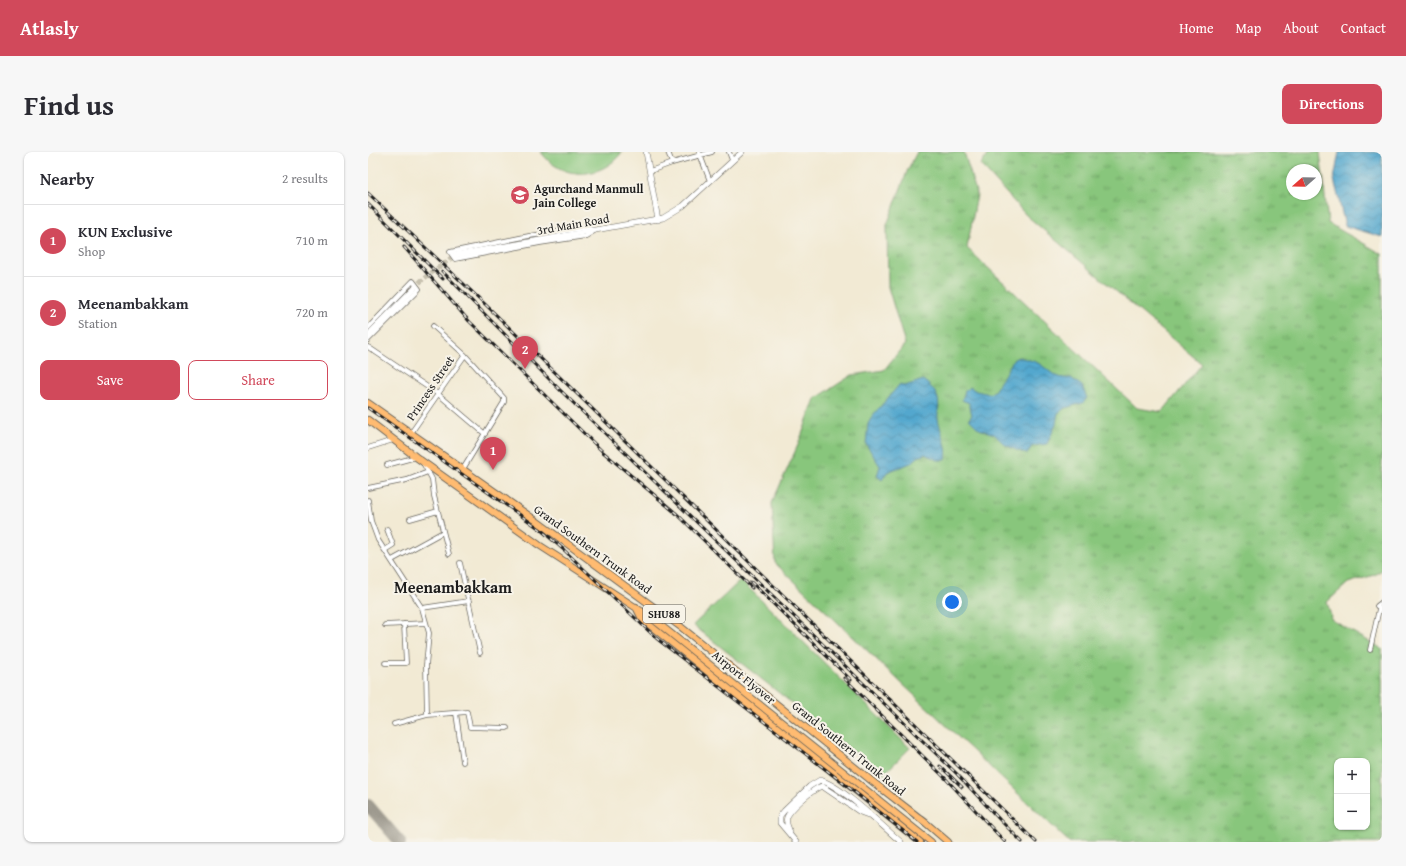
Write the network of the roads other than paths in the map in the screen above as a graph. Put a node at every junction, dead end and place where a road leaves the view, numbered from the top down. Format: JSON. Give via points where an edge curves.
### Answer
{"nodes":[{"id":1,"x":646,"y":152,"type":"edge"},
{"id":2,"x":668,"y":152,"type":"edge"},
{"id":3,"x":712,"y":152,"type":"edge"},
{"id":4,"x":729,"y":152,"type":"edge"},
{"id":5,"x":742,"y":152,"type":"edge"},
{"id":6,"x":700,"y":154,"type":"edge"},
{"id":7,"x":732,"y":160,"type":"junction"},
{"id":8,"x":672,"y":164,"type":"junction"},
{"id":9,"x":650,"y":171,"type":"junction"},
{"id":10,"x":710,"y":181,"type":"junction"},
{"id":11,"x":658,"y":220,"type":"junction"},
{"id":12,"x":596,"y":230,"type":"junction"},
{"id":13,"x":455,"y":255,"type":"tunnel mouth"},
{"id":14,"x":414,"y":288,"type":"tunnel mouth"},
{"id":15,"x":433,"y":326,"type":"dead end"},
{"id":16,"x":368,"y":328,"type":"edge"},
{"id":17,"x":368,"y":335,"type":"edge"},
{"id":18,"x":368,"y":340,"type":"edge"},
{"id":19,"x":368,"y":346,"type":"edge"},
{"id":20,"x":465,"y":355,"type":"junction"},
{"id":21,"x":438,"y":394,"type":"junction"},
{"id":22,"x":368,"y":403,"type":"edge"},
{"id":23,"x":368,"y":420,"type":"edge"},
{"id":24,"x":411,"y":433,"type":"junction"},
{"id":25,"x":485,"y":434,"type":"junction"},
{"id":26,"x":393,"y":440,"type":"junction"},
{"id":27,"x":368,"y":448,"type":"edge"},
{"id":28,"x":416,"y":457,"type":"junction"},
{"id":29,"x":422,"y":461,"type":"junction"},
{"id":30,"x":387,"y":465,"type":"dead end"},
{"id":31,"x":463,"y":469,"type":"junction"},
{"id":32,"x":428,"y":472,"type":"junction"},
{"id":33,"x":368,"y":488,"type":"edge"},
{"id":34,"x":368,"y":500,"type":"edge"},
{"id":35,"x":438,"y":511,"type":"junction"},
{"id":36,"x":410,"y":519,"type":"dead end"},
{"id":37,"x":387,"y":529,"type":"dead end"},
{"id":38,"x":443,"y":532,"type":"junction"},
{"id":39,"x":385,"y":550,"type":"junction"},
{"id":40,"x":449,"y":554,"type":"dead end"},
{"id":41,"x":392,"y":560,"type":"junction"},
{"id":42,"x":460,"y":563,"type":"dead end"},
{"id":43,"x":469,"y":601,"type":"junction"},
{"id":44,"x":1382,"y":602,"type":"edge"},
{"id":45,"x":636,"y":606,"type":"junction"},
{"id":46,"x":422,"y":608,"type":"junction"},
{"id":47,"x":1381,"y":609,"type":"edge"},
{"id":48,"x":426,"y":623,"type":"junction"},
{"id":49,"x":404,"y":624,"type":"junction"},
{"id":50,"x":385,"y":625,"type":"dead end"},
{"id":51,"x":1370,"y":650,"type":"dead end"},
{"id":52,"x":480,"y":653,"type":"dead end"},
{"id":53,"x":385,"y":663,"type":"dead end"},
{"id":54,"x":456,"y":713,"type":"junction"},
{"id":55,"x":428,"y":715,"type":"junction"},
{"id":56,"x":394,"y":724,"type":"dead end"},
{"id":57,"x":507,"y":728,"type":"dead end"},
{"id":58,"x":463,"y":762,"type":"dead end"},
{"id":59,"x":871,"y":816,"type":"junction"},
{"id":60,"x":796,"y":842,"type":"edge"},
{"id":61,"x":800,"y":842,"type":"edge"},
{"id":62,"x":901,"y":842,"type":"edge"},
{"id":63,"x":920,"y":842,"type":"edge"},
{"id":64,"x":931,"y":842,"type":"edge"},
{"id":65,"x":948,"y":842,"type":"edge"}],
"edges":[{"from":1,"to":9,"type":"street"},
{"from":2,"to":8,"type":"street"},
{"from":3,"to":6,"type":"street"},
{"from":4,"to":7,"type":"street"},
{"from":5,"to":7,"type":"street","name":"3rd Main Road"},
{"from":6,"to":8,"type":"street"},
{"from":6,"to":10,"type":"street"},
{"from":7,"to":10,"type":"street","name":"3rd Main Road"},
{"from":8,"to":9,"type":"street"},
{"from":9,"to":11,"type":"street"},
{"from":10,"to":11,"type":"street","name":"3rd Main Road","via":[[683,206]]},
{"from":11,"to":12,"type":"street","name":"3rd Main Road"},
{"from":12,"to":12,"type":"street","via":[[586,236],[454,259],[450,252],[551,232],[585,228]]},
{"from":12,"to":13,"type":"street","name":"3rd Main Road"},
{"from":14,"to":17,"type":"street"},
{"from":15,"to":20,"type":"street"},
{"from":16,"to":18,"type":"street","via":[[413,280],[419,289]]},
{"from":19,"to":21,"type":"street"},
{"from":20,"to":21,"type":"street","name":"Princess Street"},
{"from":20,"to":25,"type":"street","via":[[504,398]]},
{"from":21,"to":24,"type":"street","name":"Princess Street"},
{"from":21,"to":25,"type":"street"},
{"from":22,"to":24,"type":"main road","name":"Grand Southern Trunk Road","number":"SHU88"},
{"from":23,"to":26,"type":"main road","name":"Grand Southern Trunk Road","number":"SHU88"},
{"from":24,"to":31,"type":"main road","name":"Grand Southern Trunk Road","number":"SHU88"},
{"from":25,"to":31,"type":"street"},
{"from":26,"to":27,"type":"street"},
{"from":26,"to":28,"type":"main road","name":"Grand Southern Trunk Road","number":"SHU88"},
{"from":28,"to":29,"type":"main road","name":"Grand Southern Trunk Road","number":"SHU88"},
{"from":28,"to":30,"type":"street"},
{"from":29,"to":32,"type":"street"},
{"from":29,"to":45,"type":"main road","name":"Grand Southern Trunk Road","number":"SHU88","via":[[539,545]]},
{"from":31,"to":65,"type":"main road","name":"Grand Southern Trunk Road","number":"SHU88","via":[[681,627]]},
{"from":32,"to":33,"type":"street","via":[[407,480]]},
{"from":32,"to":35,"type":"street","via":[[432,479]]},
{"from":34,"to":39,"type":"street","via":[[371,521]]},
{"from":35,"to":36,"type":"street"},
{"from":35,"to":38,"type":"street"},
{"from":37,"to":39,"type":"street","via":[[393,545]]},
{"from":38,"to":40,"type":"street"},
{"from":38,"to":41,"type":"street"},
{"from":39,"to":41,"type":"street"},
{"from":41,"to":46,"type":"street"},
{"from":42,"to":43,"type":"street"},
{"from":43,"to":46,"type":"street"},
{"from":43,"to":52,"type":"street"},
{"from":44,"to":47,"type":"street","via":[[1377,606]]},
{"from":45,"to":63,"type":"main road","via":[[642,619]]},
{"from":45,"to":64,"type":"main road","name":"Airport Flyover","number":"SHU88"},
{"from":46,"to":48,"type":"street"},
{"from":47,"to":51,"type":"street"},
{"from":48,"to":49,"type":"street"},
{"from":48,"to":55,"type":"street","via":[[429,633],[426,666]]},
{"from":49,"to":50,"type":"street"},
{"from":49,"to":53,"type":"street","via":[[406,662]]},
{"from":54,"to":55,"type":"street"},
{"from":54,"to":57,"type":"street","via":[[467,712],[470,727]]},
{"from":54,"to":58,"type":"street"},
{"from":55,"to":56,"type":"street"},
{"from":59,"to":60,"type":"street","via":[[856,802],[829,783],[820,780],[780,816],[780,823]]},
{"from":59,"to":61,"type":"street","via":[[860,812],[822,786],[818,787],[787,816],[789,831]]},
{"from":59,"to":62,"type":"street"}]}
